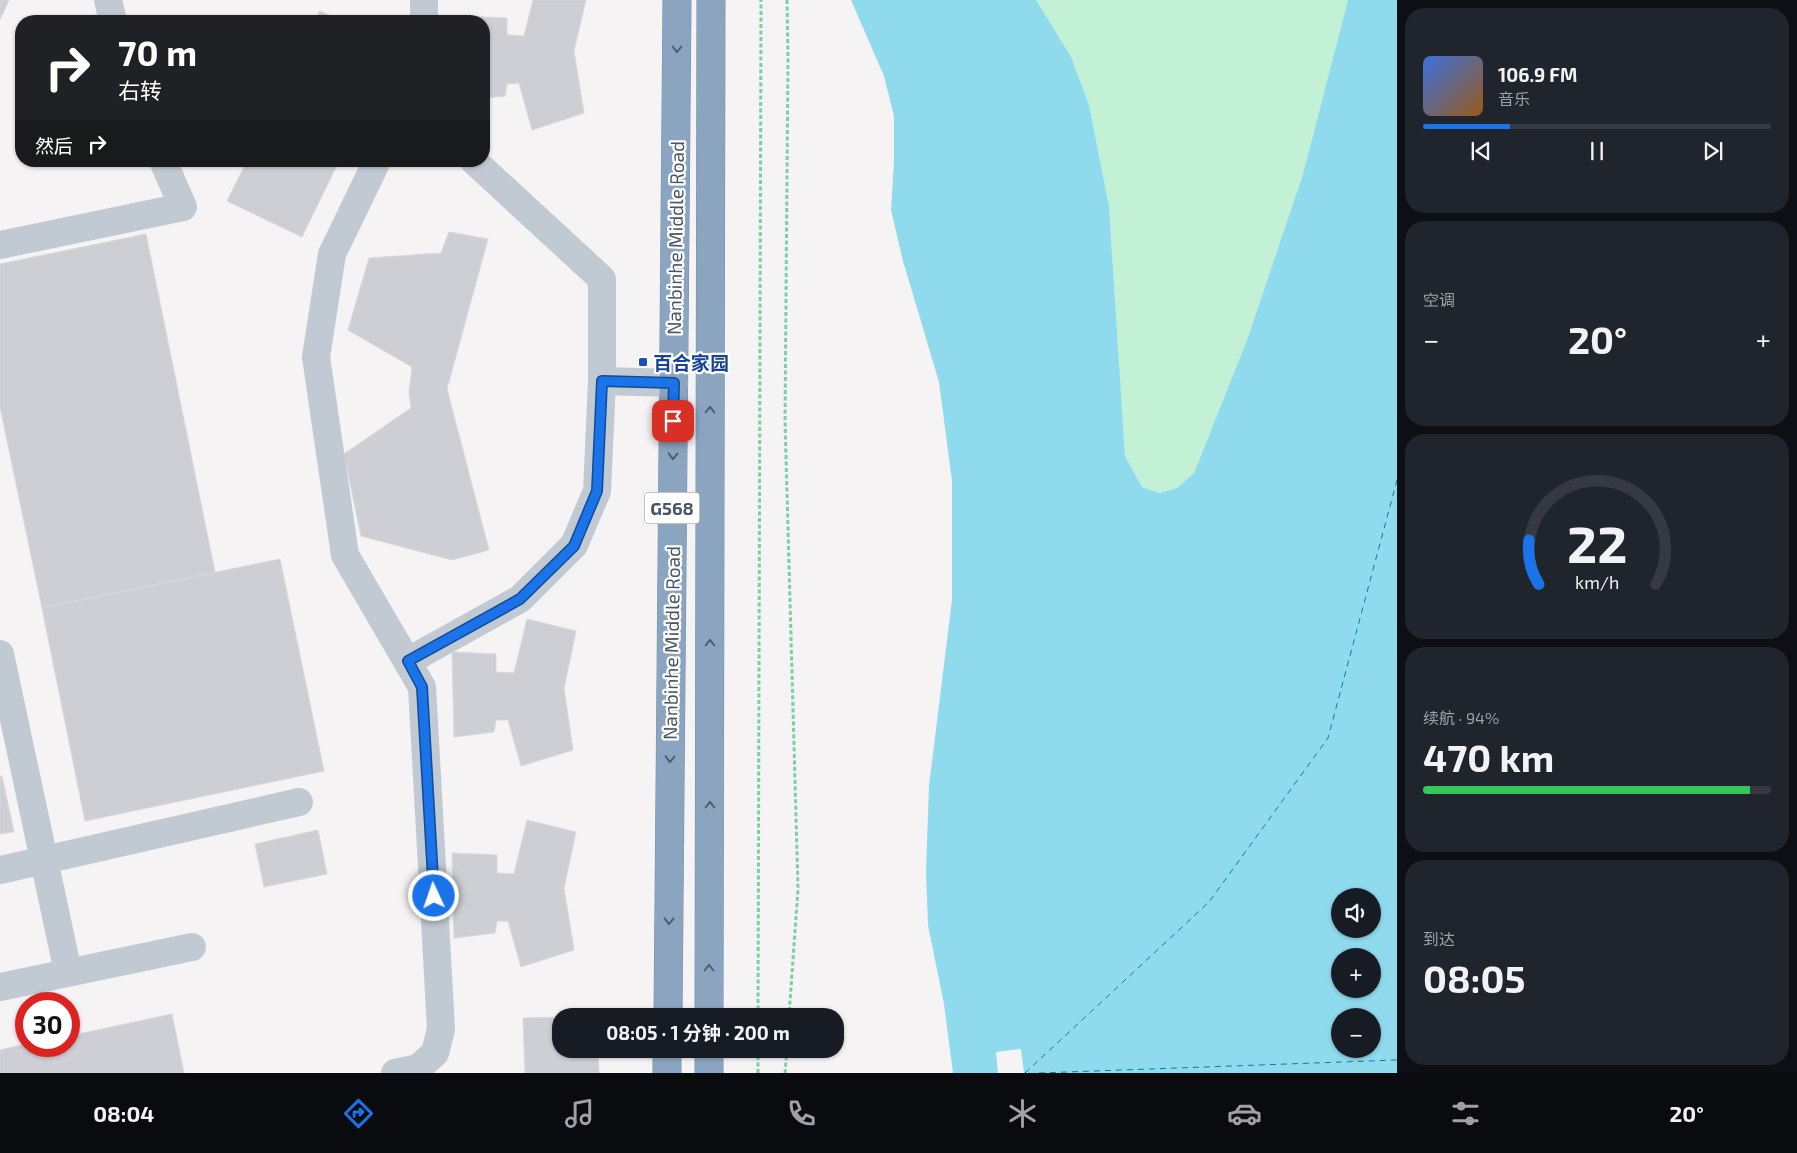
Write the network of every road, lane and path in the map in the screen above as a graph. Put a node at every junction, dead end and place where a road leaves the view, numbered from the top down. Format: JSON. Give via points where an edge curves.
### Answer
{"nodes":[{"id":1,"x":108,"y":0,"type":"edge"},
{"id":2,"x":424,"y":0,"type":"edge"},
{"id":3,"x":677,"y":0,"type":"edge"},
{"id":4,"x":711,"y":0,"type":"edge"},
{"id":5,"x":761,"y":0,"type":"edge"},
{"id":6,"x":787,"y":0,"type":"edge"},
{"id":7,"x":112,"y":15,"type":"edge"},
{"id":8,"x":424,"y":15,"type":"edge"},
{"id":9,"x":165,"y":167,"type":"edge"},
{"id":10,"x":375,"y":167,"type":"edge"},
{"id":11,"x":481,"y":167,"type":"edge"},
{"id":12,"x":0,"y":245,"type":"edge"},
{"id":13,"x":602,"y":381,"type":"junction"},
{"id":14,"x":674,"y":383,"type":"junction"},
{"id":15,"x":0,"y":654,"type":"edge"},
{"id":16,"x":408,"y":661,"type":"junction"},
{"id":17,"x":299,"y":802,"type":"dead end"},
{"id":18,"x":44,"y":860,"type":"junction"},
{"id":19,"x":0,"y":870,"type":"edge"},
{"id":20,"x":192,"y":947,"type":"dead end"},
{"id":21,"x":68,"y":972,"type":"junction"},
{"id":22,"x":0,"y":986,"type":"edge"},
{"id":23,"x":668,"y":1008,"type":"edge"},
{"id":24,"x":709,"y":1008,"type":"edge"},
{"id":25,"x":758,"y":1008,"type":"edge"},
{"id":26,"x":790,"y":1008,"type":"edge"},
{"id":27,"x":668,"y":1058,"type":"edge"},
{"id":28,"x":709,"y":1058,"type":"edge"},
{"id":29,"x":758,"y":1058,"type":"edge"},
{"id":30,"x":786,"y":1058,"type":"edge"},
{"id":31,"x":395,"y":1073,"type":"edge"},
{"id":32,"x":667,"y":1073,"type":"edge"},
{"id":33,"x":709,"y":1073,"type":"edge"},
{"id":34,"x":758,"y":1073,"type":"edge"},
{"id":35,"x":785,"y":1073,"type":"edge"}],
"edges":[{"from":1,"to":7,"type":"street"},
{"from":2,"to":8,"type":"street"},
{"from":3,"to":14,"type":"highway","name":"Nanbinhe Middle Road","number":"G568","one_way":true},
{"from":24,"to":4,"type":"highway","name":"Nanbinhe Middle Road","number":"G568","one_way":true},
{"from":5,"to":25,"type":"path"},
{"from":6,"to":26,"type":"path","via":[[785,420],[798,889]]},
{"from":9,"to":12,"type":"street","via":[[183,207]]},
{"from":10,"to":16,"type":"street","via":[[332,254],[316,357],[346,555]]},
{"from":11,"to":13,"type":"street","via":[[602,279]]},
{"from":13,"to":14,"type":"street"},
{"from":13,"to":16,"type":"street","via":[[597,491],[574,546],[520,599]]},
{"from":14,"to":23,"type":"highway","name":"Nanbinhe Middle Road","number":"G568","one_way":true},
{"from":15,"to":18,"type":"street"},
{"from":16,"to":31,"type":"street","via":[[422,687],[441,1029],[435,1053],[418,1068]]},
{"from":17,"to":18,"type":"street"},
{"from":18,"to":19,"type":"street"},
{"from":18,"to":21,"type":"street"},
{"from":20,"to":21,"type":"street"},
{"from":21,"to":22,"type":"street"},
{"from":27,"to":32,"type":"highway"},
{"from":28,"to":33,"type":"highway"},
{"from":29,"to":34,"type":"path"},
{"from":30,"to":35,"type":"path"}]}
